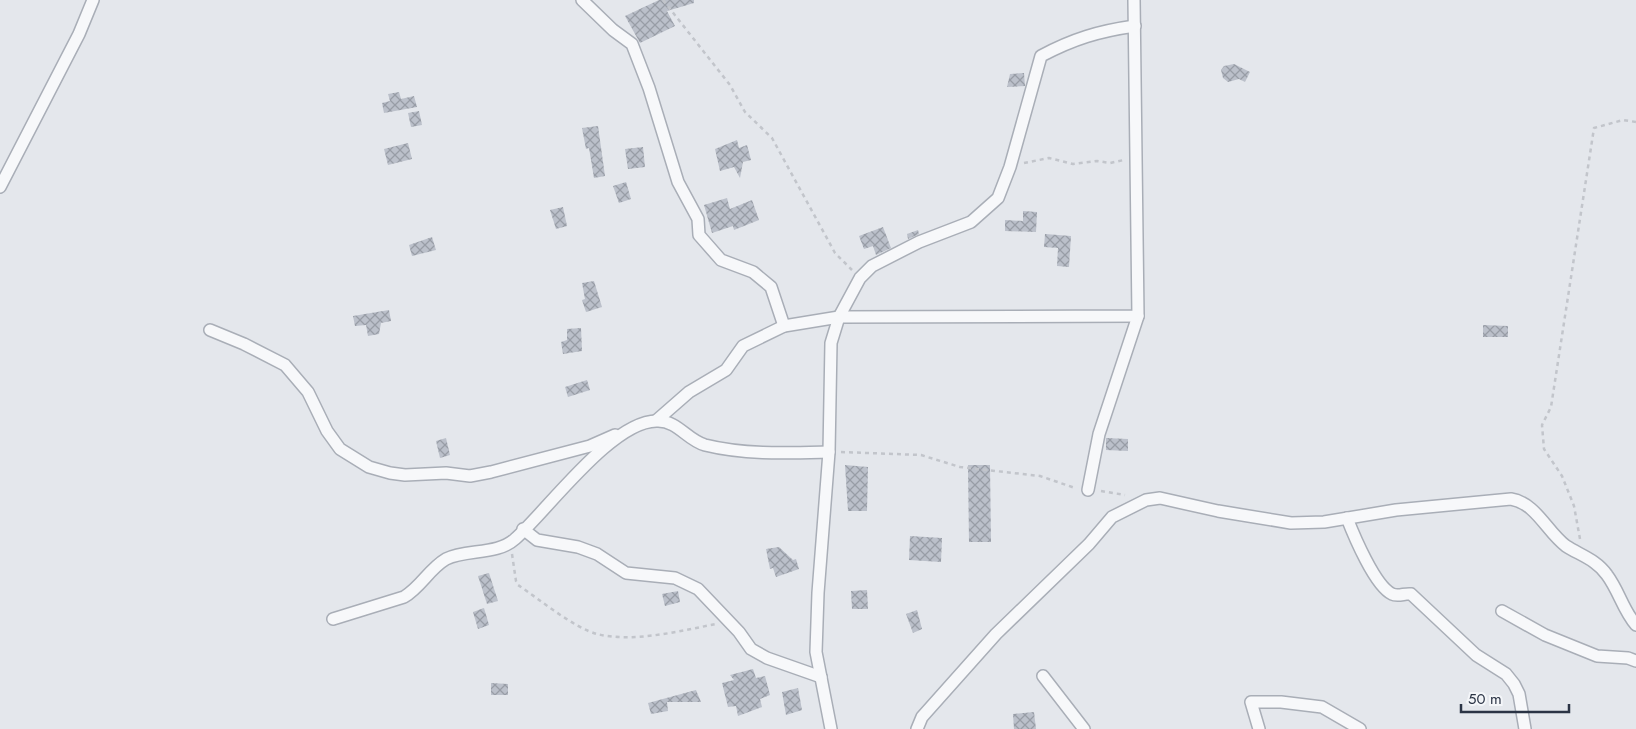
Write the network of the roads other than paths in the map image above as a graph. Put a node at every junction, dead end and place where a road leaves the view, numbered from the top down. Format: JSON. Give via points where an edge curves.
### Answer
{"nodes":[{"id":1,"x":93,"y":0,"type":"edge"},
{"id":2,"x":582,"y":0,"type":"edge"},
{"id":3,"x":1134,"y":0,"type":"edge"},
{"id":4,"x":1135,"y":26,"type":"junction"},
{"id":5,"x":0,"y":187,"type":"edge"},
{"id":6,"x":1138,"y":316,"type":"junction"},
{"id":7,"x":839,"y":317,"type":"junction"},
{"id":8,"x":784,"y":326,"type":"junction"},
{"id":9,"x":210,"y":330,"type":"dead end"},
{"id":10,"x":657,"y":420,"type":"junction"},
{"id":11,"x":624,"y":432,"type":"junction"},
{"id":12,"x":829,"y":452,"type":"junction"},
{"id":13,"x":1088,"y":490,"type":"road end"},
{"id":14,"x":1347,"y":518,"type":"junction"},
{"id":15,"x":523,"y":529,"type":"junction"},
{"id":16,"x":1502,"y":611,"type":"dead end"},
{"id":17,"x":333,"y":619,"type":"dead end"},
{"id":18,"x":1636,"y":625,"type":"edge"},
{"id":19,"x":1636,"y":661,"type":"edge"},
{"id":20,"x":1043,"y":676,"type":"dead end"},
{"id":21,"x":821,"y":677,"type":"junction"},
{"id":22,"x":831,"y":729,"type":"edge"},
{"id":23,"x":916,"y":729,"type":"edge"},
{"id":24,"x":1084,"y":729,"type":"edge"},
{"id":25,"x":1260,"y":729,"type":"edge"},
{"id":26,"x":1360,"y":729,"type":"edge"},
{"id":27,"x":1525,"y":729,"type":"edge"}],
"edges":[{"from":1,"to":5,"type":"street","via":[[79,34]]},
{"from":2,"to":8,"type":"street","via":[[632,44],[678,182],[698,219],[699,235],[721,260],[753,272],[771,288]]},
{"from":3,"to":4,"type":"street"},
{"from":4,"to":6,"type":"street"},
{"from":4,"to":7,"type":"street","via":[[1103,30],[1041,56],[1010,167],[998,198],[971,222],[918,242],[872,266],[860,278]]},
{"from":6,"to":7,"type":"street"},
{"from":6,"to":13,"type":"street","via":[[1099,434]]},
{"from":7,"to":8,"type":"street"},
{"from":7,"to":12,"type":"street","via":[[831,343]]},
{"from":8,"to":10,"type":"street","via":[[743,346],[726,370],[689,392]]},
{"from":9,"to":11,"type":"street","via":[[286,365],[308,392],[327,431],[340,449],[369,467],[390,473],[470,476],[590,446]]},
{"from":10,"to":11,"type":"street"},
{"from":10,"to":12,"type":"street","via":[[671,423],[703,444],[780,454]]},
{"from":11,"to":15,"type":"street","via":[[575,474]]},
{"from":12,"to":21,"type":"street","via":[[818,593],[816,652]]},
{"from":14,"to":18,"type":"street","via":[[1396,510],[1519,500],[1528,505],[1565,545],[1590,558],[1606,572]]},
{"from":14,"to":23,"type":"street","via":[[1291,523],[1160,498],[1146,500],[1112,517],[1089,544],[996,634],[922,717]]},
{"from":14,"to":27,"type":"street","via":[[1363,557],[1389,592],[1411,594],[1476,655],[1506,674],[1520,699]]},
{"from":15,"to":17,"type":"street","via":[[514,540],[446,560],[404,597]]},
{"from":15,"to":21,"type":"street","via":[[536,540],[578,546],[597,554],[626,573],[675,578],[705,594],[751,648],[767,658]]},
{"from":16,"to":19,"type":"street","via":[[1545,635],[1597,656]]},
{"from":20,"to":24,"type":"street"},
{"from":21,"to":22,"type":"street"},
{"from":25,"to":26,"type":"street","via":[[1250,702],[1322,707]]}]}
